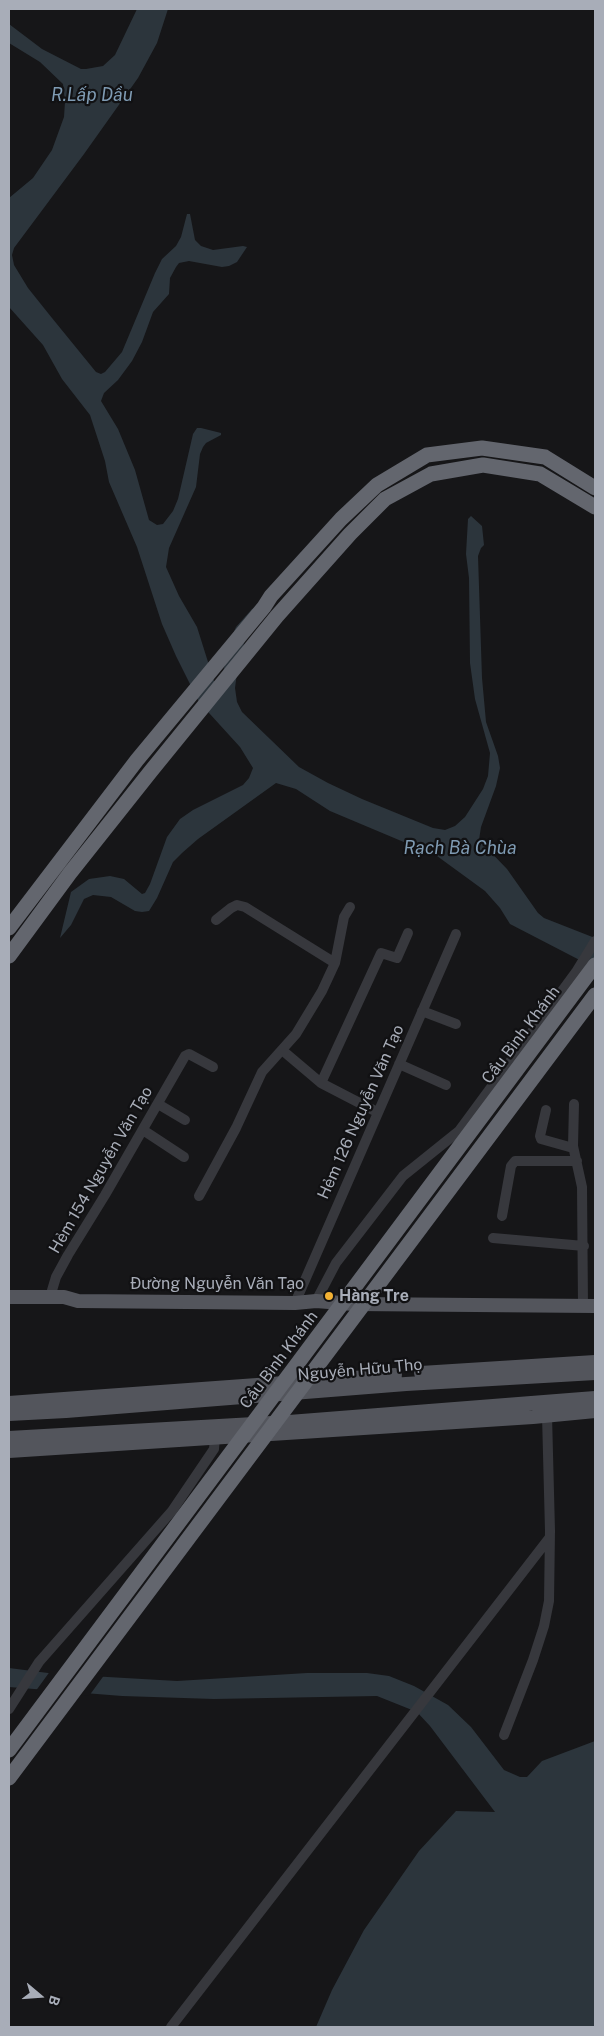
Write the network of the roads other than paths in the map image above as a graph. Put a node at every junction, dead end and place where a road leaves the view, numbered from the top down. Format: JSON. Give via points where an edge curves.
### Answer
{"nodes":[{"id":1,"x":595,"y":488,"type":"edge"},
{"id":2,"x":595,"y":507,"type":"edge"},
{"id":3,"x":270,"y":612,"type":"junction"},
{"id":4,"x":350,"y":907,"type":"dead end"},
{"id":5,"x":216,"y":920,"type":"dead end"},
{"id":6,"x":9,"y":928,"type":"edge"},
{"id":7,"x":408,"y":934,"type":"dead end"},
{"id":8,"x":456,"y":934,"type":"dead end"},
{"id":9,"x":595,"y":941,"type":"edge"},
{"id":10,"x":9,"y":956,"type":"edge"},
{"id":11,"x":335,"y":963,"type":"junction"},
{"id":12,"x":595,"y":965,"type":"edge"},
{"id":13,"x":595,"y":995,"type":"edge"},
{"id":14,"x":422,"y":1011,"type":"junction"},
{"id":15,"x":456,"y":1024,"type":"dead end"},
{"id":16,"x":282,"y":1050,"type":"junction"},
{"id":17,"x":398,"y":1064,"type":"junction"},
{"id":18,"x":213,"y":1067,"type":"dead end"},
{"id":19,"x":321,"y":1083,"type":"junction"},
{"id":20,"x":446,"y":1085,"type":"dead end"},
{"id":21,"x":158,"y":1104,"type":"junction"},
{"id":22,"x":574,"y":1104,"type":"dead end"},
{"id":23,"x":546,"y":1110,"type":"dead end"},
{"id":24,"x":377,"y":1112,"type":"junction"},
{"id":25,"x":185,"y":1120,"type":"dead end"},
{"id":26,"x":143,"y":1130,"type":"junction"},
{"id":27,"x":574,"y":1148,"type":"junction"},
{"id":28,"x":184,"y":1157,"type":"dead end"},
{"id":29,"x":576,"y":1161,"type":"junction"},
{"id":30,"x":199,"y":1196,"type":"dead end"},
{"id":31,"x":502,"y":1216,"type":"dead end"},
{"id":32,"x":492,"y":1238,"type":"dead end"},
{"id":33,"x":584,"y":1246,"type":"junction"},
{"id":34,"x":9,"y":1297,"type":"edge"},
{"id":35,"x":50,"y":1297,"type":"junction"},
{"id":36,"x":78,"y":1301,"type":"junction"},
{"id":37,"x":316,"y":1301,"type":"junction"},
{"id":38,"x":294,"y":1304,"type":"junction"},
{"id":39,"x":9,"y":1305,"type":"edge"},
{"id":40,"x":589,"y":1306,"type":"edge"},
{"id":41,"x":595,"y":1362,"type":"edge"},
{"id":42,"x":595,"y":1373,"type":"edge"},
{"id":43,"x":595,"y":1398,"type":"edge"},
{"id":44,"x":9,"y":1403,"type":"edge"},
{"id":45,"x":595,"y":1411,"type":"edge"},
{"id":46,"x":9,"y":1414,"type":"edge"},
{"id":47,"x":547,"y":1415,"type":"junction"},
{"id":48,"x":215,"y":1437,"type":"junction"},
{"id":49,"x":9,"y":1438,"type":"edge"},
{"id":50,"x":9,"y":1451,"type":"edge"},
{"id":51,"x":550,"y":1537,"type":"junction"},
{"id":52,"x":9,"y":1709,"type":"edge"},
{"id":53,"x":504,"y":1735,"type":"dead end"},
{"id":54,"x":9,"y":1750,"type":"edge"},
{"id":55,"x":9,"y":1778,"type":"edge"},
{"id":56,"x":171,"y":2027,"type":"edge"}],
"edges":[{"from":1,"to":3,"type":"highway","via":[[545,457],[482,448],[427,455],[377,484],[341,519],[271,596]]},
{"from":2,"to":3,"type":"highway","via":[[540,474],[483,465],[431,474],[386,499]]},
{"from":3,"to":6,"type":"highway","via":[[183,704]]},
{"from":3,"to":10,"type":"highway","via":[[194,718]]},
{"from":4,"to":11,"type":"street","via":[[344,918]]},
{"from":5,"to":11,"type":"street","via":[[237,905],[246,907]]},
{"from":7,"to":19,"type":"street","via":[[397,958],[381,953]]},
{"from":8,"to":14,"type":"street","name":"Hẻm 126 Nguyễn Văn Tạo"},
{"from":9,"to":37,"type":"street","via":[[576,972],[459,1131],[397,1184],[336,1263]]},
{"from":11,"to":16,"type":"street","via":[[310,1014]]},
{"from":12,"to":54,"type":"highway","name":"Cầu Bình Khánh","bridge":true},
{"from":13,"to":55,"type":"highway","bridge":true},
{"from":14,"to":15,"type":"street"},
{"from":14,"to":17,"type":"street","name":"Hẻm 126 Nguyễn Văn Tạo"},
{"from":16,"to":19,"type":"street"},
{"from":16,"to":30,"type":"street","via":[[262,1072]]},
{"from":17,"to":20,"type":"street"},
{"from":17,"to":24,"type":"street","name":"Hẻm 126 Nguyễn Văn Tạo"},
{"from":18,"to":21,"type":"street","name":"Hẻm 154 Nguyễn Văn Tạo","via":[[188,1054]]},
{"from":19,"to":24,"type":"street"},
{"from":21,"to":25,"type":"street"},
{"from":21,"to":26,"type":"street","name":"Hẻm 154 Nguyễn Văn Tạo"},
{"from":22,"to":27,"type":"street"},
{"from":23,"to":27,"type":"street","via":[[541,1140]]},
{"from":24,"to":38,"type":"street","name":"Hẻm 126 Nguyễn Văn Tạo"},
{"from":26,"to":28,"type":"street"},
{"from":26,"to":35,"type":"street","name":"Hẻm 154 Nguyễn Văn Tạo","via":[[68,1255]]},
{"from":27,"to":29,"type":"street"},
{"from":29,"to":31,"type":"street","via":[[515,1161],[511,1166]]},
{"from":29,"to":33,"type":"street","via":[[582,1187]]},
{"from":32,"to":33,"type":"street"},
{"from":33,"to":40,"type":"street"},
{"from":34,"to":35,"type":"main road","name":"Đường Nguyễn Văn Tạo"},
{"from":35,"to":36,"type":"main road","name":"Đường Nguyễn Văn Tạo"},
{"from":36,"to":38,"type":"main road","name":"Đường Nguyễn Văn Tạo"},
{"from":36,"to":39,"type":"main road","name":"Đường Nguyễn Văn Tạo","via":[[64,1305]]},
{"from":37,"to":38,"type":"main road","name":"Đường Nguyễn Văn Tạo"},
{"from":37,"to":40,"type":"main road","name":"Đường Nguyễn Văn Tạo"},
{"from":41,"to":44,"type":"main road","name":"Nguyễn Hữu Thọ"},
{"from":42,"to":46,"type":"main road","name":"Nguyễn Hữu Thọ"},
{"from":43,"to":49,"type":"main road","via":[[289,1422]]},
{"from":45,"to":47,"type":"main road"},
{"from":47,"to":48,"type":"main road"},
{"from":47,"to":51,"type":"street"},
{"from":48,"to":50,"type":"main road"},
{"from":48,"to":52,"type":"street","via":[[214,1449],[172,1512],[33,1670]]},
{"from":51,"to":53,"type":"street","via":[[549,1601],[544,1626]]},
{"from":51,"to":56,"type":"street"}]}
